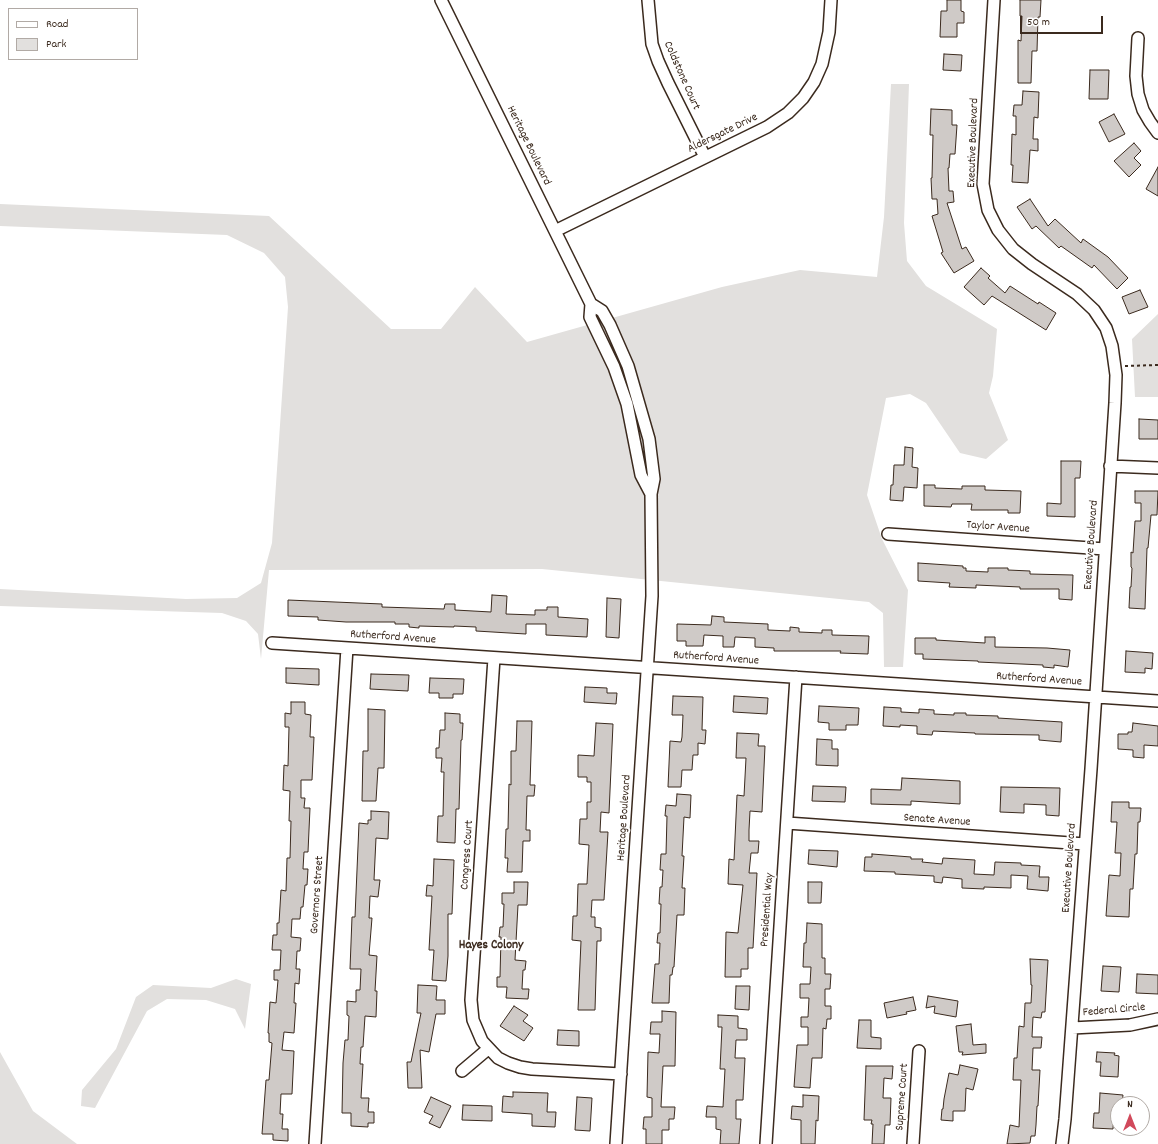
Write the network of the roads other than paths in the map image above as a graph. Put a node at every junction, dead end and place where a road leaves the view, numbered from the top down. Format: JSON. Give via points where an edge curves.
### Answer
{"nodes":[{"id":1,"x":441,"y":0,"type":"edge"},
{"id":2,"x":648,"y":0,"type":"edge"},
{"id":3,"x":831,"y":0,"type":"edge"},
{"id":4,"x":994,"y":0,"type":"edge"},
{"id":5,"x":1138,"y":38,"type":"dead end"},
{"id":6,"x":1158,"y":133,"type":"edge"},
{"id":7,"x":706,"y":157,"type":"junction"},
{"id":8,"x":555,"y":231,"type":"junction"},
{"id":9,"x":1110,"y":466,"type":"junction"},
{"id":10,"x":1158,"y":468,"type":"edge"},
{"id":11,"x":888,"y":534,"type":"dead end"},
{"id":12,"x":1105,"y":549,"type":"junction"},
{"id":13,"x":272,"y":643,"type":"dead end"},
{"id":14,"x":348,"y":648,"type":"junction"},
{"id":15,"x":494,"y":658,"type":"junction"},
{"id":16,"x":648,"y":668,"type":"junction"},
{"id":17,"x":796,"y":677,"type":"junction"},
{"id":18,"x":1095,"y":697,"type":"junction"},
{"id":19,"x":1158,"y":701,"type":"edge"},
{"id":20,"x":786,"y":823,"type":"junction"},
{"id":21,"x":1085,"y":844,"type":"junction"},
{"id":22,"x":1158,"y":1019,"type":"edge"},
{"id":23,"x":1072,"y":1028,"type":"junction"},
{"id":24,"x":488,"y":1049,"type":"junction"},
{"id":25,"x":919,"y":1051,"type":"dead end"},
{"id":26,"x":462,"y":1071,"type":"dead end"},
{"id":27,"x":621,"y":1074,"type":"junction"},
{"id":28,"x":315,"y":1144,"type":"edge"},
{"id":29,"x":616,"y":1144,"type":"edge"},
{"id":30,"x":766,"y":1144,"type":"edge"},
{"id":31,"x":913,"y":1144,"type":"edge"},
{"id":32,"x":1062,"y":1144,"type":"edge"}],
"edges":[{"from":1,"to":8,"type":"street","name":"Heritage Boulevard"},
{"from":2,"to":7,"type":"street","name":"Coldstone Court","via":[[652,44],[658,61]]},
{"from":3,"to":7,"type":"street","name":"Aldersgate Drive","via":[[829,32],[822,64],[803,98],[788,113],[767,127]]},
{"from":4,"to":9,"type":"street","name":"Executive Boulevard","via":[[984,184],[988,210],[998,230],[1013,249],[1077,294],[1094,310],[1106,328],[1116,366],[1116,403]]},
{"from":5,"to":6,"type":"street","via":[[1138,94],[1143,110]]},
{"from":7,"to":8,"type":"street","name":"Aldersgate Drive"},
{"from":8,"to":16,"type":"street","name":"Heritage Boulevard","via":[[591,304],[590,317],[614,367],[627,404],[641,475],[651,494],[652,596]]},
{"from":9,"to":10,"type":"street"},
{"from":9,"to":12,"type":"street","name":"Executive Boulevard"},
{"from":11,"to":12,"type":"street","name":"Taylor Avenue"},
{"from":12,"to":18,"type":"street","name":"Executive Boulevard"},
{"from":13,"to":14,"type":"street","name":"Rutherford Avenue"},
{"from":14,"to":15,"type":"street","name":"Rutherford Avenue"},
{"from":14,"to":28,"type":"street","name":"Governors Street"},
{"from":15,"to":16,"type":"street","name":"Rutherford Avenue"},
{"from":15,"to":24,"type":"street","name":"Congress Court","via":[[471,1000],[472,1020]]},
{"from":16,"to":17,"type":"street","name":"Rutherford Avenue"},
{"from":16,"to":27,"type":"street","name":"Heritage Boulevard"},
{"from":17,"to":18,"type":"street","name":"Rutherford Avenue"},
{"from":17,"to":20,"type":"street","name":"Presidential Way"},
{"from":18,"to":19,"type":"street","name":"Rutherford Avenue"},
{"from":18,"to":21,"type":"street","name":"Executive Boulevard"},
{"from":20,"to":21,"type":"street","name":"Senate Avenue"},
{"from":20,"to":30,"type":"street","name":"Presidential Way"},
{"from":21,"to":23,"type":"street","name":"Executive Boulevard"},
{"from":22,"to":23,"type":"street","name":"Federal Circle","via":[[1130,1025]]},
{"from":23,"to":32,"type":"street","name":"Executive Boulevard"},
{"from":24,"to":26,"type":"street"},
{"from":24,"to":27,"type":"street","name":"Congress Court","via":[[498,1058],[520,1067]]},
{"from":25,"to":31,"type":"street","name":"Supreme Court"},
{"from":27,"to":29,"type":"street","name":"Heritage Boulevard"}]}
